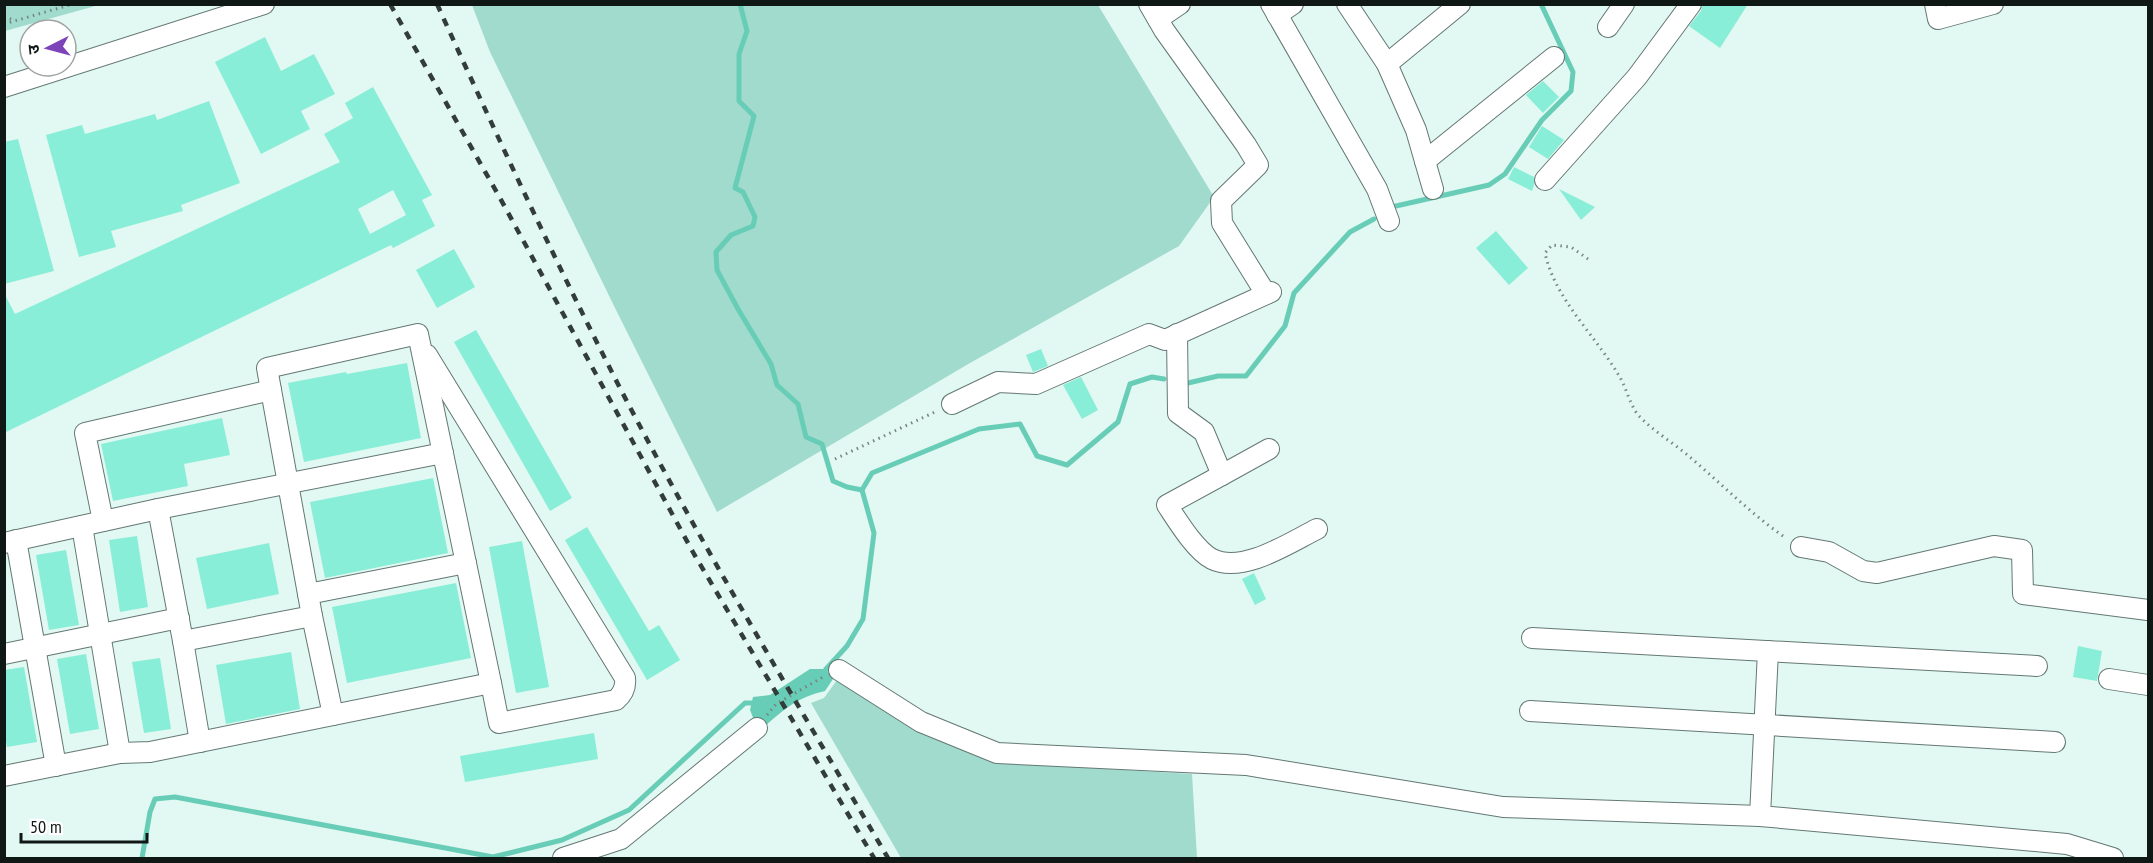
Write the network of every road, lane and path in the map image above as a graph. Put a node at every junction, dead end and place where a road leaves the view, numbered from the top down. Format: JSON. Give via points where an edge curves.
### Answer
{"nodes":[{"id":1,"x":73,"y":4,"type":"edge"},
{"id":2,"x":264,"y":4,"type":"edge"},
{"id":3,"x":1180,"y":4,"type":"edge"},
{"id":4,"x":1347,"y":4,"type":"edge"},
{"id":5,"x":1460,"y":4,"type":"edge"},
{"id":6,"x":1624,"y":4,"type":"edge"},
{"id":7,"x":1691,"y":4,"type":"edge"},
{"id":8,"x":1935,"y":4,"type":"edge"},
{"id":9,"x":1993,"y":4,"type":"edge"},
{"id":10,"x":1280,"y":8,"type":"edge"},
{"id":11,"x":1153,"y":12,"type":"edge"},
{"id":12,"x":4,"y":17,"type":"edge"},
{"id":13,"x":15,"y":21,"type":"junction"},
{"id":14,"x":4,"y":24,"type":"edge"},
{"id":15,"x":1608,"y":27,"type":"dead end"},
{"id":16,"x":1554,"y":57,"type":"dead end"},
{"id":17,"x":1387,"y":64,"type":"junction"},
{"id":18,"x":4,"y":87,"type":"edge"},
{"id":19,"x":1425,"y":161,"type":"junction"},
{"id":20,"x":1545,"y":180,"type":"dead end"},
{"id":21,"x":1433,"y":189,"type":"dead end"},
{"id":22,"x":1389,"y":221,"type":"dead end"},
{"id":23,"x":1588,"y":259,"type":"dead end"},
{"id":24,"x":1177,"y":334,"type":"junction"},
{"id":25,"x":420,"y":343,"type":"junction"},
{"id":26,"x":271,"y":390,"type":"junction"},
{"id":27,"x":952,"y":404,"type":"joint"},
{"id":28,"x":1269,"y":449,"type":"dead end"},
{"id":29,"x":443,"y":453,"type":"junction"},
{"id":30,"x":835,"y":459,"type":"dead end"},
{"id":31,"x":1222,"y":475,"type":"junction"},
{"id":32,"x":288,"y":485,"type":"junction"},
{"id":33,"x":158,"y":509,"type":"junction"},
{"id":34,"x":103,"y":521,"type":"junction"},
{"id":35,"x":82,"y":526,"type":"junction"},
{"id":36,"x":1317,"y":529,"type":"dead end"},
{"id":37,"x":10,"y":542,"type":"edge"},
{"id":38,"x":1801,"y":547,"type":"joint"},
{"id":39,"x":466,"y":563,"type":"junction"},
{"id":40,"x":308,"y":594,"type":"junction"},
{"id":41,"x":2148,"y":610,"type":"edge"},
{"id":42,"x":312,"y":616,"type":"junction"},
{"id":43,"x":179,"y":618,"type":"junction"},
{"id":44,"x":100,"y":634,"type":"junction"},
{"id":45,"x":1532,"y":638,"type":"dead end"},
{"id":46,"x":183,"y":641,"type":"junction"},
{"id":47,"x":35,"y":647,"type":"junction"},
{"id":48,"x":1768,"y":651,"type":"junction"},
{"id":49,"x":4,"y":654,"type":"edge"},
{"id":50,"x":2037,"y":666,"type":"dead end"},
{"id":51,"x":839,"y":670,"type":"joint"},
{"id":52,"x":2109,"y":679,"type":"dead end"},
{"id":53,"x":491,"y":683,"type":"junction"},
{"id":54,"x":2148,"y":685,"type":"edge"},
{"id":55,"x":1530,"y":711,"type":"dead end"},
{"id":56,"x":333,"y":715,"type":"junction"},
{"id":57,"x":1764,"y":725,"type":"junction"},
{"id":58,"x":757,"y":728,"type":"joint"},
{"id":59,"x":200,"y":742,"type":"junction"},
{"id":60,"x":2055,"y":742,"type":"dead end"},
{"id":61,"x":120,"y":753,"type":"junction"},
{"id":62,"x":56,"y":765,"type":"junction"},
{"id":63,"x":4,"y":776,"type":"edge"},
{"id":64,"x":1760,"y":816,"type":"junction"},
{"id":65,"x":562,"y":858,"type":"edge"},
{"id":66,"x":2113,"y":858,"type":"edge"}],
"edges":[{"from":1,"to":13,"type":"path"},
{"from":2,"to":18,"type":"street"},
{"from":3,"to":11,"type":"street"},
{"from":4,"to":17,"type":"street"},
{"from":5,"to":17,"type":"street"},
{"from":6,"to":15,"type":"street"},
{"from":7,"to":20,"type":"street","via":[[1636,77]]},
{"from":8,"to":9,"type":"street","via":[[1938,19]]},
{"from":10,"to":22,"type":"street","via":[[1377,189]]},
{"from":11,"to":24,"type":"street","via":[[1258,165],[1221,201],[1222,223],[1268,293]]},
{"from":12,"to":13,"type":"path"},
{"from":13,"to":14,"type":"path"},
{"from":16,"to":19,"type":"street"},
{"from":17,"to":19,"type":"street"},
{"from":19,"to":21,"type":"street"},
{"from":23,"to":38,"type":"path","via":[[1571,247],[1552,245],[1545,253],[1564,296],[1618,374],[1636,412],[1770,527]]},
{"from":24,"to":27,"type":"street","via":[[1165,340],[1149,334],[1036,384],[998,382]]},
{"from":24,"to":31,"type":"street","via":[[1178,413],[1204,432]]},
{"from":25,"to":26,"type":"street","via":[[418,334],[267,368]]},
{"from":25,"to":29,"type":"street"},
{"from":25,"to":53,"type":"street","via":[[626,683],[616,700],[499,723]]},
{"from":26,"to":32,"type":"street"},
{"from":26,"to":34,"type":"street","via":[[85,433]]},
{"from":27,"to":30,"type":"path"},
{"from":28,"to":31,"type":"street"},
{"from":29,"to":32,"type":"street"},
{"from":29,"to":39,"type":"street"},
{"from":31,"to":36,"type":"street","via":[[1167,505],[1188,537],[1212,559],[1241,564]]},
{"from":32,"to":33,"type":"street"},
{"from":32,"to":40,"type":"street"},
{"from":33,"to":34,"type":"street"},
{"from":33,"to":43,"type":"street"},
{"from":34,"to":35,"type":"street"},
{"from":35,"to":37,"type":"street"},
{"from":35,"to":44,"type":"street"},
{"from":37,"to":47,"type":"street"},
{"from":38,"to":41,"type":"street","via":[[1829,552],[1863,571],[1877,573],[1994,546],[2022,550],[2023,594]]},
{"from":39,"to":40,"type":"street"},
{"from":39,"to":53,"type":"street"},
{"from":40,"to":42,"type":"street"},
{"from":42,"to":46,"type":"street"},
{"from":42,"to":56,"type":"street"},
{"from":43,"to":44,"type":"street"},
{"from":43,"to":46,"type":"street"},
{"from":44,"to":47,"type":"street"},
{"from":44,"to":61,"type":"street"},
{"from":45,"to":48,"type":"street"},
{"from":46,"to":59,"type":"street"},
{"from":47,"to":49,"type":"street"},
{"from":47,"to":62,"type":"street"},
{"from":48,"to":50,"type":"street"},
{"from":48,"to":57,"type":"street"},
{"from":51,"to":58,"type":"path","via":[[776,704]]},
{"from":51,"to":64,"type":"street","via":[[921,722],[997,753],[1246,765],[1503,807]]},
{"from":52,"to":54,"type":"street"},
{"from":53,"to":56,"type":"street"},
{"from":55,"to":57,"type":"street"},
{"from":56,"to":59,"type":"street"},
{"from":57,"to":60,"type":"street"},
{"from":57,"to":64,"type":"street"},
{"from":58,"to":65,"type":"street","via":[[621,839]]},
{"from":59,"to":61,"type":"street","via":[[150,752]]},
{"from":61,"to":62,"type":"street"},
{"from":62,"to":63,"type":"street"},
{"from":64,"to":66,"type":"street","via":[[2067,844]]}]}
